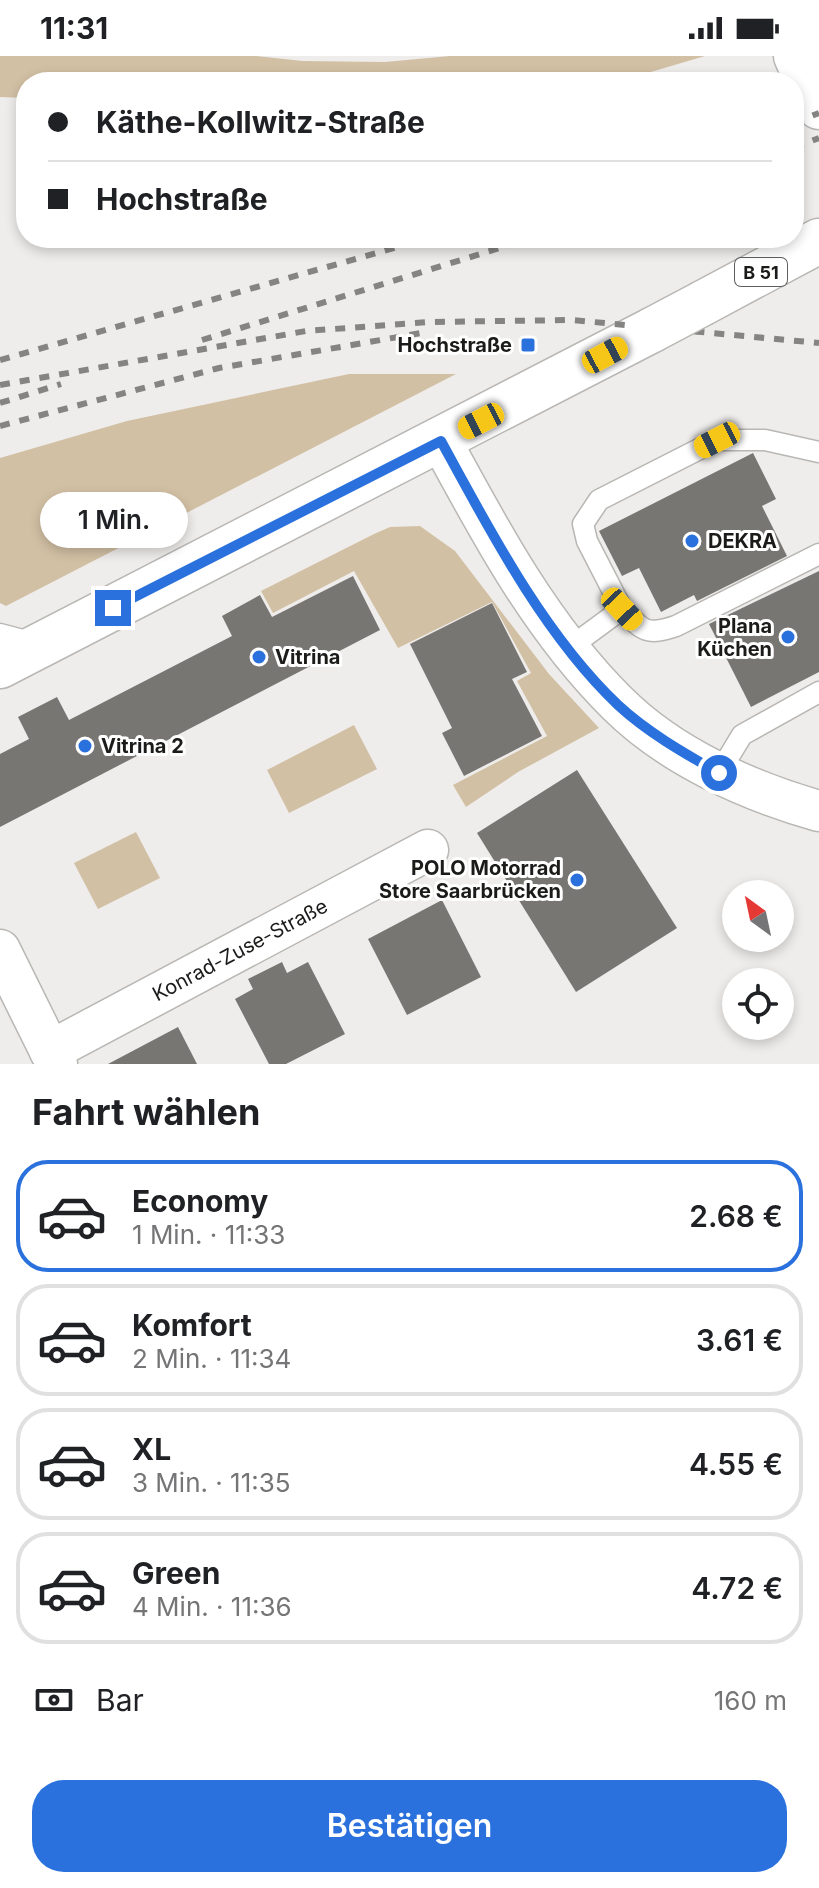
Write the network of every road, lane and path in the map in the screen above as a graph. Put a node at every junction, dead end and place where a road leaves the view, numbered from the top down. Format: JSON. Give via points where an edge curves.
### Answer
{"nodes":[{"id":1,"x":804,"y":74,"type":"edge"},
{"id":2,"x":819,"y":107,"type":"edge"},
{"id":3,"x":819,"y":241,"type":"edge"},
{"id":4,"x":441,"y":441,"type":"junction"},
{"id":5,"x":819,"y":452,"type":"edge"},
{"id":6,"x":819,"y":554,"type":"edge"},
{"id":7,"x":622,"y":609,"type":"junction"},
{"id":8,"x":21,"y":639,"type":"edge"},
{"id":9,"x":569,"y":648,"type":"junction"},
{"id":10,"x":0,"y":666,"type":"edge"},
{"id":11,"x":819,"y":692,"type":"edge"},
{"id":12,"x":719,"y":773,"type":"junction"},
{"id":13,"x":819,"y":811,"type":"edge"},
{"id":14,"x":428,"y":850,"type":"dead end"},
{"id":15,"x":0,"y":950,"type":"edge"},
{"id":16,"x":54,"y":1058,"type":"edge"}],
"edges":[{"from":1,"to":2,"type":"main road"},
{"from":3,"to":4,"type":"main road","number":"B 51","bridge":true},
{"from":4,"to":8,"type":"main road","number":"B 51"},
{"from":4,"to":9,"type":"street","via":[[514,569]]},
{"from":5,"to":7,"type":"lane","via":[[765,440],[717,440],[599,500],[583,524]]},
{"from":6,"to":7,"type":"lane","via":[[654,633],[640,628]]},
{"from":7,"to":9,"type":"lane"},
{"from":8,"to":10,"type":"main road","number":"B 51"},
{"from":9,"to":12,"type":"street","via":[[618,705]]},
{"from":11,"to":12,"type":"lane","via":[[742,735]]},
{"from":12,"to":13,"type":"street"},
{"from":14,"to":16,"type":"street","name":"Konrad-Zuse-Straße"},
{"from":15,"to":16,"type":"street","name":"Konrad-Zuse-Straße"}]}
